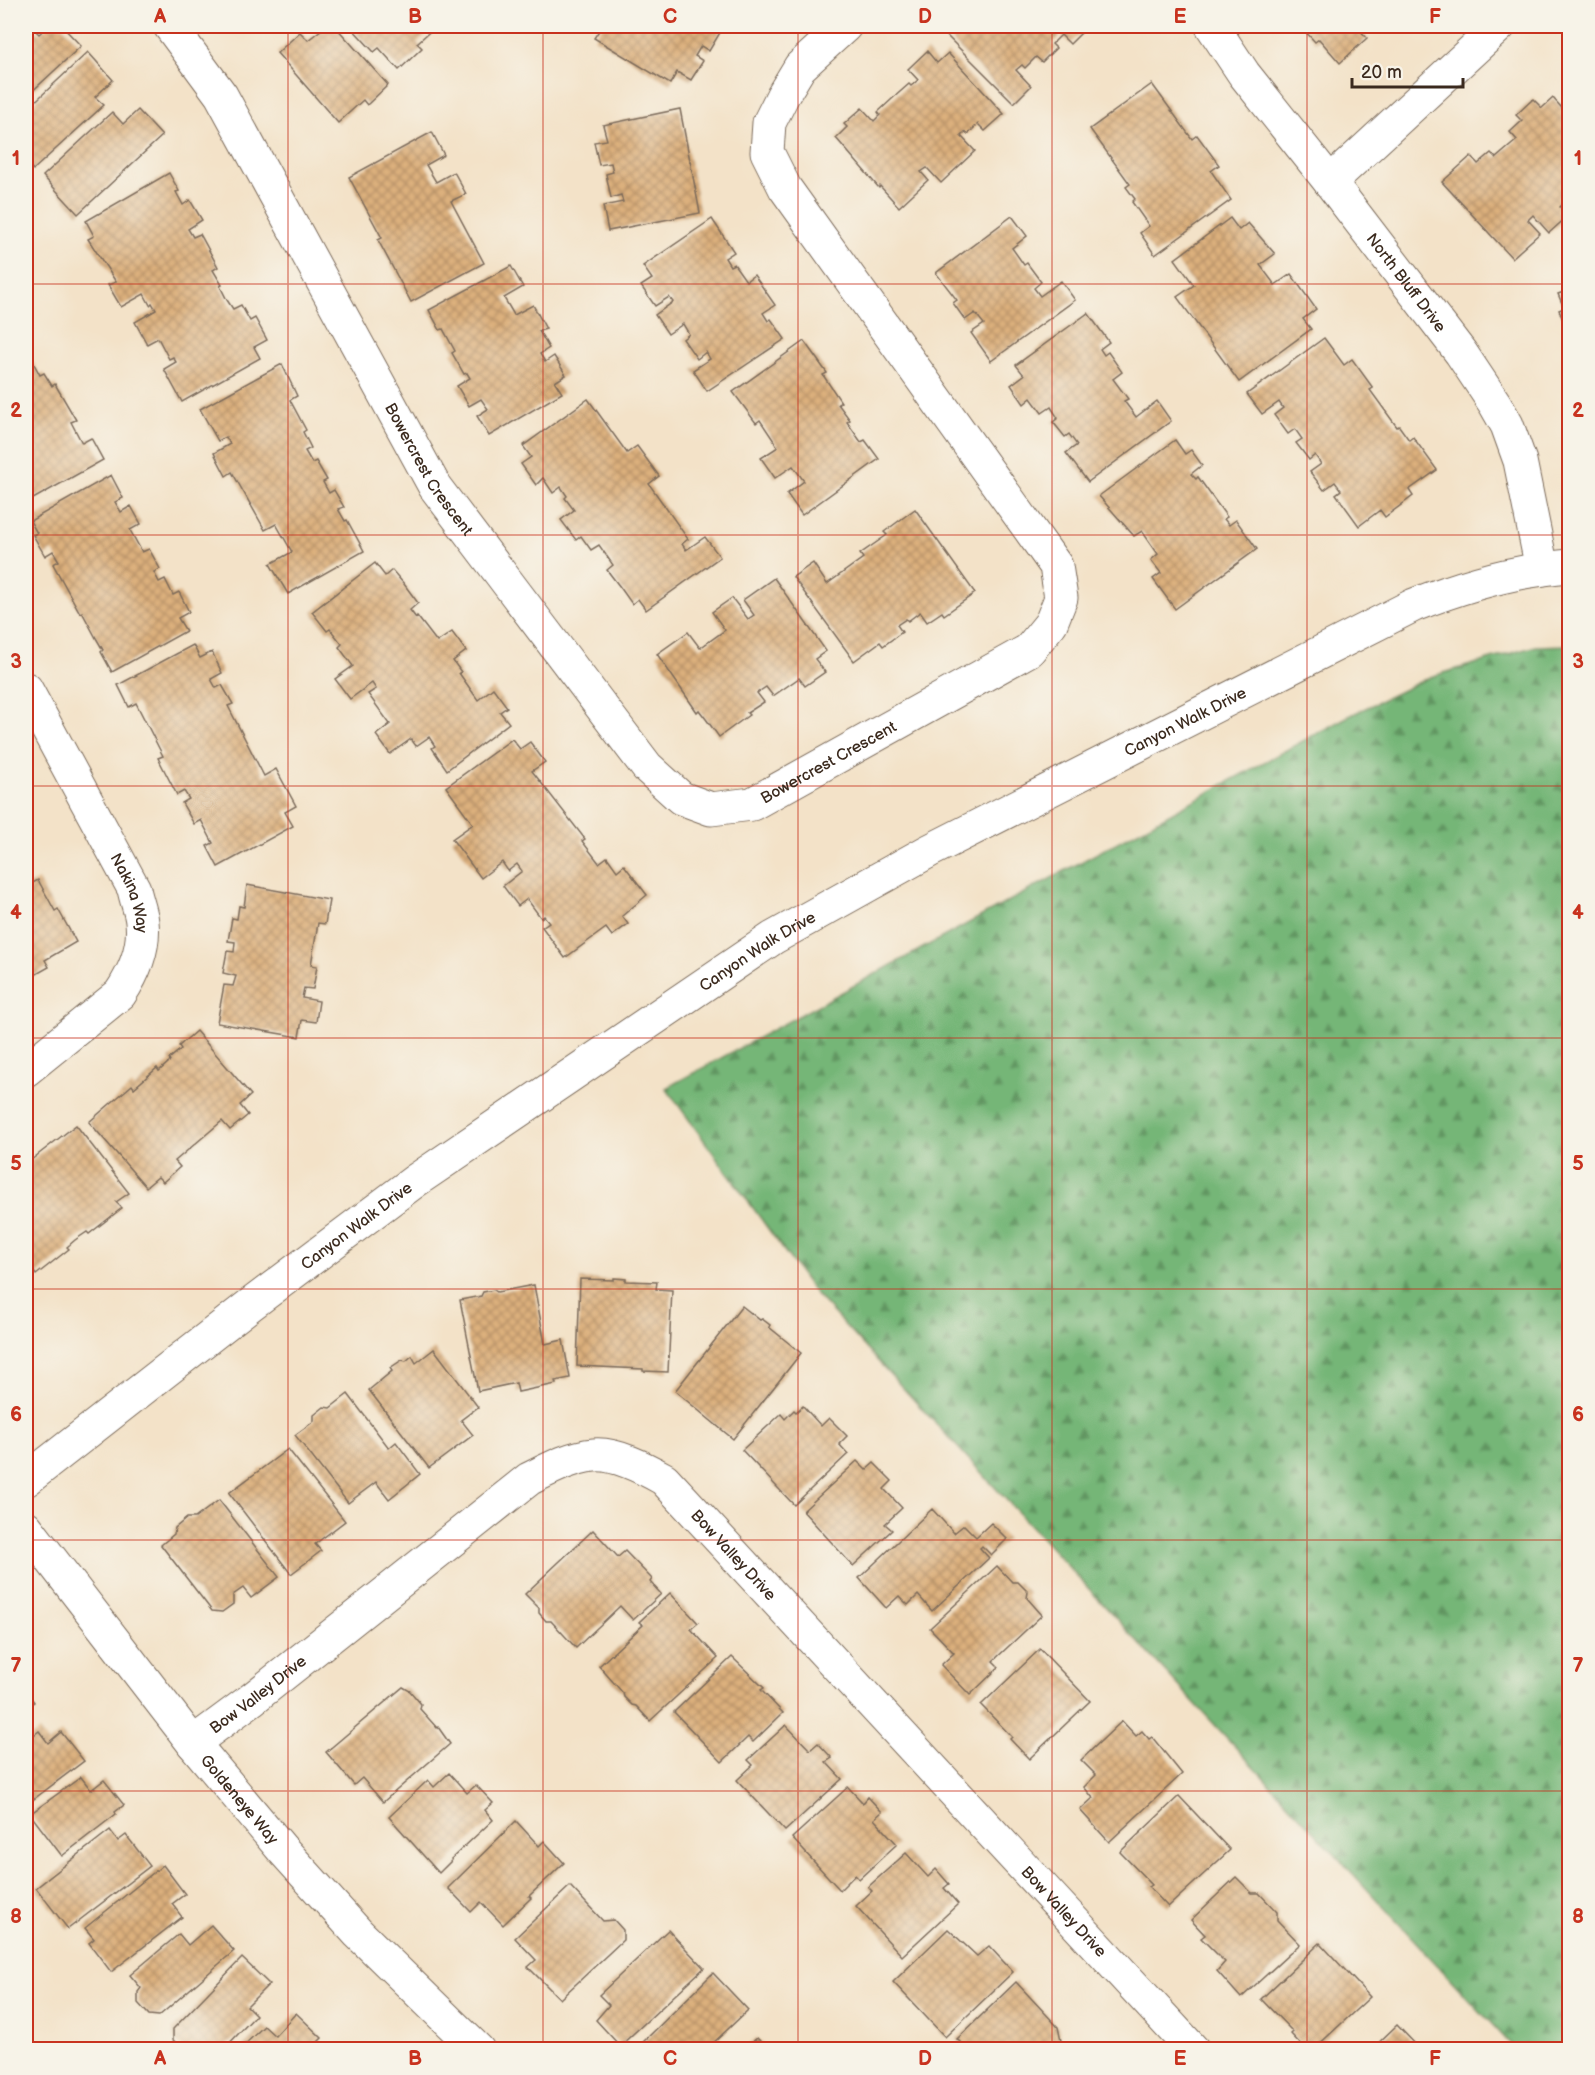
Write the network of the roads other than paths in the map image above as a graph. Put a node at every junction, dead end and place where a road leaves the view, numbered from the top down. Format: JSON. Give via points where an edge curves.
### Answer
{"nodes":[{"id":1,"x":172,"y":26,"type":"edge"},
{"id":2,"x":845,"y":26,"type":"edge"},
{"id":3,"x":1212,"y":26,"type":"edge"},
{"id":4,"x":1499,"y":26,"type":"edge"},
{"id":5,"x":1330,"y":182,"type":"junction"},
{"id":6,"x":1556,"y":568,"type":"edge"},
{"id":7,"x":26,"y":689,"type":"edge"},
{"id":8,"x":26,"y":1070,"type":"edge"},
{"id":9,"x":26,"y":1480,"type":"edge"},
{"id":10,"x":26,"y":1527,"type":"edge"},
{"id":11,"x":193,"y":1743,"type":"junction"},
{"id":12,"x":478,"y":2049,"type":"edge"},
{"id":13,"x":1193,"y":2049,"type":"edge"}],
"edges":[{"from":1,"to":2,"type":"street","name":"Bowercrest Crescent","via":[[221,95],[435,487],[647,767],[681,798],[711,809],[752,804],[1029,650],[1051,623],[1061,598],[1056,566],[785,188],[767,152],[770,123],[800,67]]},
{"from":3,"to":5,"type":"street","name":"North Bluff Drive","via":[[1244,75]]},
{"from":4,"to":5,"type":"street"},
{"from":5,"to":6,"type":"street","name":"North Bluff Drive","via":[[1461,353],[1507,425]]},
{"from":6,"to":9,"type":"street","name":"Canyon Walk Drive","via":[[1475,582],[1414,605],[929,851],[773,938],[415,1181]]},
{"from":7,"to":8,"type":"street","name":"Nakina Way","via":[[134,889],[142,922],[137,962],[120,994]]},
{"from":10,"to":11,"type":"street","name":"Goldeneye Way"},
{"from":11,"to":12,"type":"street","name":"Goldeneye Way","via":[[358,1933]]},
{"from":11,"to":13,"type":"street","name":"Bow Valley Drive","via":[[529,1479],[561,1463],[596,1454],[634,1463],[664,1479]]}]}
